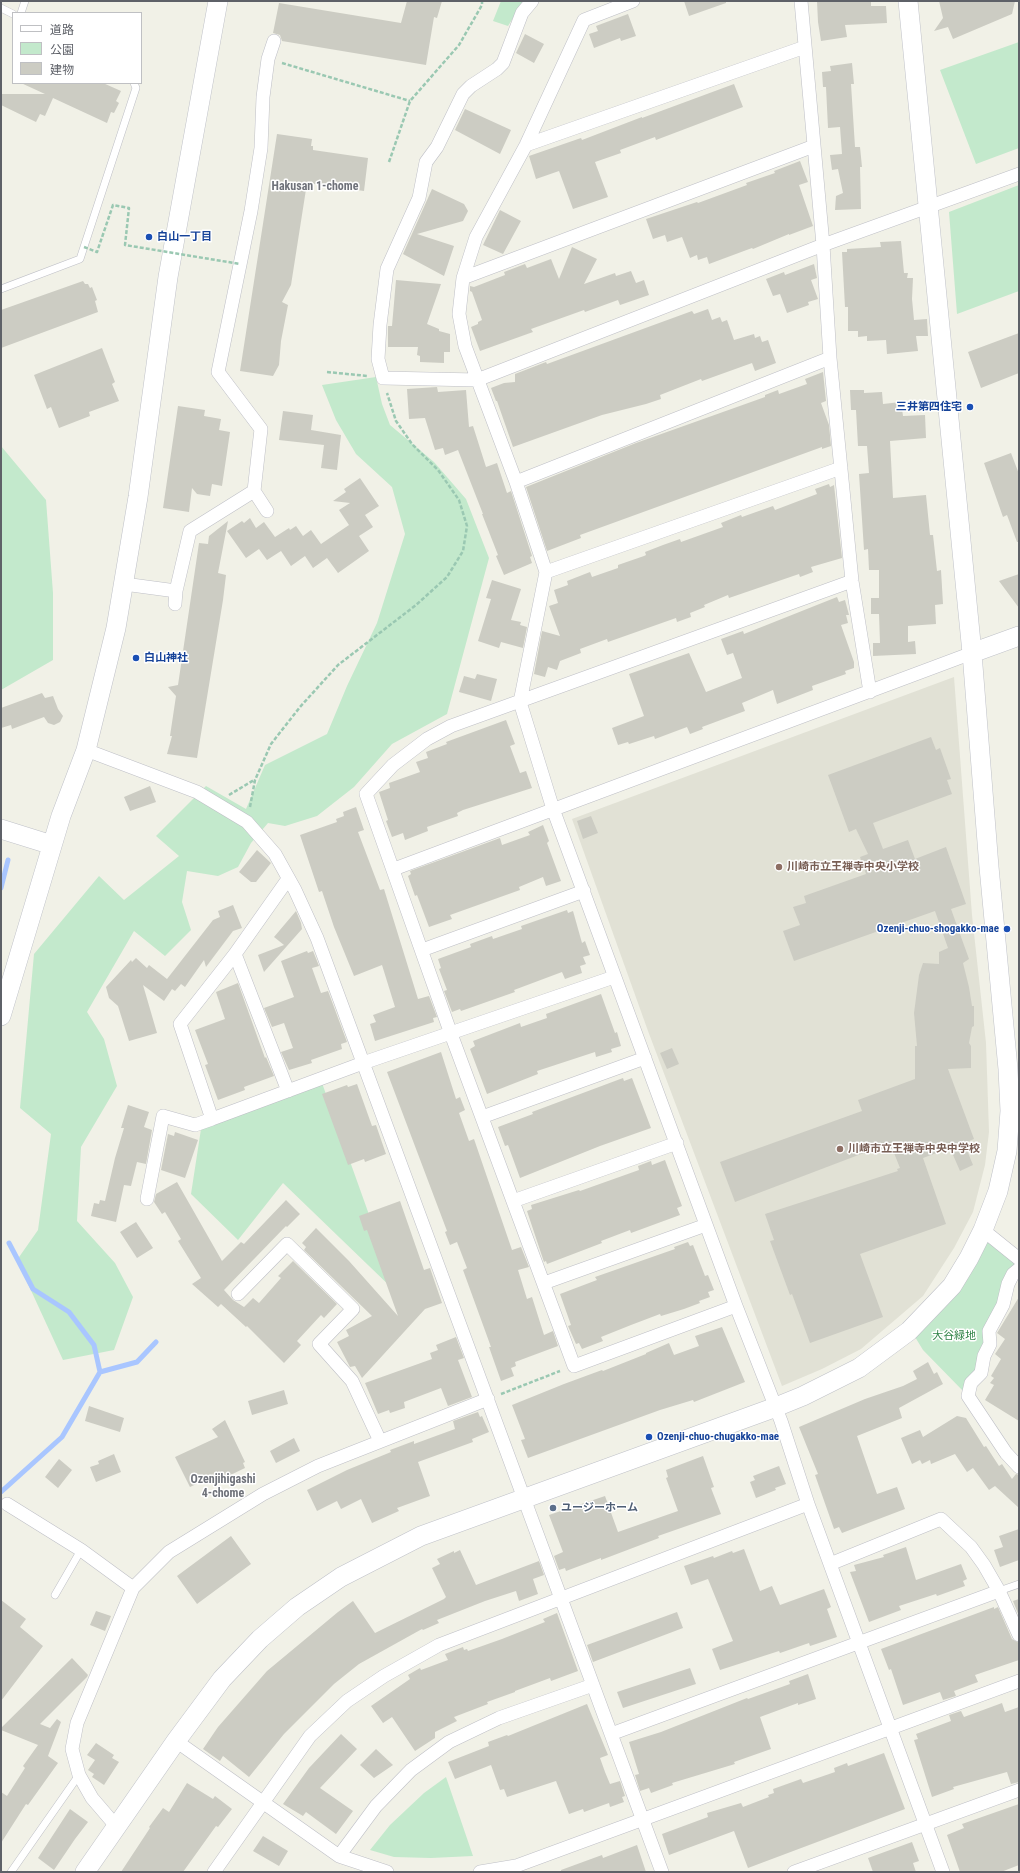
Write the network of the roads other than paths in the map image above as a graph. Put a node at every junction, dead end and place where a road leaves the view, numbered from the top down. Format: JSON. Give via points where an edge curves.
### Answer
{"nodes":[{"id":1,"x":25,"y":1,"type":"edge"},
{"id":2,"x":218,"y":1,"type":"edge"},
{"id":3,"x":532,"y":1,"type":"edge"},
{"id":4,"x":634,"y":1,"type":"edge"},
{"id":5,"x":801,"y":1,"type":"edge"},
{"id":6,"x":908,"y":1,"type":"edge"},
{"id":7,"x":1,"y":8,"type":"edge"},
{"id":8,"x":21,"y":12,"type":"edge"},
{"id":9,"x":12,"y":14,"type":"edge"},
{"id":10,"x":274,"y":41,"type":"dead end"},
{"id":11,"x":805,"y":46,"type":"junction"},
{"id":12,"x":134,"y":84,"type":"edge"},
{"id":13,"x":526,"y":145,"type":"junction"},
{"id":14,"x":814,"y":146,"type":"junction"},
{"id":15,"x":1019,"y":174,"type":"edge"},
{"id":16,"x":928,"y":207,"type":"junction"},
{"id":17,"x":823,"y":245,"type":"junction"},
{"id":18,"x":462,"y":278,"type":"junction"},
{"id":19,"x":1,"y":289,"type":"edge"},
{"id":20,"x":830,"y":358,"type":"junction"},
{"id":21,"x":477,"y":380,"type":"junction"},
{"id":22,"x":841,"y":468,"type":"junction"},
{"id":23,"x":516,"y":482,"type":"junction"},
{"id":24,"x":254,"y":491,"type":"junction"},
{"id":25,"x":267,"y":511,"type":"dead end"},
{"id":26,"x":546,"y":572,"type":"junction"},
{"id":27,"x":852,"y":581,"type":"junction"},
{"id":28,"x":124,"y":584,"type":"junction"},
{"id":29,"x":1019,"y":636,"type":"edge"},
{"id":30,"x":972,"y":653,"type":"junction"},
{"id":31,"x":870,"y":692,"type":"junction"},
{"id":32,"x":520,"y":702,"type":"junction"},
{"id":33,"x":86,"y":750,"type":"junction"},
{"id":34,"x":553,"y":809,"type":"junction"},
{"id":35,"x":1,"y":829,"type":"edge"},
{"id":36,"x":52,"y":845,"type":"junction"},
{"id":37,"x":394,"y":869,"type":"junction"},
{"id":38,"x":288,"y":879,"type":"junction"},
{"id":39,"x":584,"y":891,"type":"junction"},
{"id":40,"x":422,"y":950,"type":"junction"},
{"id":41,"x":235,"y":954,"type":"junction"},
{"id":42,"x":614,"y":977,"type":"junction"},
{"id":43,"x":1,"y":1016,"type":"edge"},
{"id":44,"x":451,"y":1034,"type":"junction"},
{"id":45,"x":645,"y":1058,"type":"junction"},
{"id":46,"x":363,"y":1063,"type":"junction"},
{"id":47,"x":288,"y":1091,"type":"junction"},
{"id":48,"x":482,"y":1117,"type":"junction"},
{"id":49,"x":212,"y":1119,"type":"junction"},
{"id":50,"x":677,"y":1143,"type":"junction"},
{"id":51,"x":147,"y":1199,"type":"dead end"},
{"id":52,"x":513,"y":1201,"type":"junction"},
{"id":53,"x":706,"y":1225,"type":"junction"},
{"id":54,"x":983,"y":1230,"type":"junction"},
{"id":55,"x":1019,"y":1259,"type":"edge"},
{"id":56,"x":1019,"y":1269,"type":"edge"},
{"id":57,"x":544,"y":1283,"type":"junction"},
{"id":58,"x":238,"y":1294,"type":"dead end"},
{"id":59,"x":736,"y":1306,"type":"junction"},
{"id":60,"x":488,"y":1399,"type":"junction"},
{"id":61,"x":776,"y":1407,"type":"junction"},
{"id":62,"x":380,"y":1441,"type":"junction"},
{"id":63,"x":1019,"y":1467,"type":"edge"},
{"id":64,"x":524,"y":1499,"type":"junction"},
{"id":65,"x":808,"y":1504,"type":"junction"},
{"id":66,"x":4,"y":1508,"type":"edge"},
{"id":67,"x":81,"y":1550,"type":"junction"},
{"id":68,"x":830,"y":1564,"type":"junction"},
{"id":69,"x":1019,"y":1584,"type":"edge"},
{"id":70,"x":133,"y":1588,"type":"junction"},
{"id":71,"x":999,"y":1591,"type":"junction"},
{"id":72,"x":54,"y":1596,"type":"dead end"},
{"id":73,"x":561,"y":1598,"type":"junction"},
{"id":74,"x":1019,"y":1634,"type":"edge"},
{"id":75,"x":859,"y":1642,"type":"junction"},
{"id":76,"x":1019,"y":1681,"type":"edge"},
{"id":77,"x":593,"y":1685,"type":"junction"},
{"id":78,"x":890,"y":1728,"type":"junction"},
{"id":79,"x":611,"y":1734,"type":"junction"},
{"id":80,"x":176,"y":1741,"type":"junction"},
{"id":81,"x":79,"y":1775,"type":"junction"},
{"id":82,"x":1019,"y":1790,"type":"edge"},
{"id":83,"x":261,"y":1803,"type":"junction"},
{"id":84,"x":643,"y":1819,"type":"junction"},
{"id":85,"x":926,"y":1824,"type":"junction"},
{"id":86,"x":116,"y":1826,"type":"junction"},
{"id":87,"x":339,"y":1856,"type":"junction"},
{"id":88,"x":11,"y":1872,"type":"edge"},
{"id":89,"x":85,"y":1872,"type":"edge"},
{"id":90,"x":214,"y":1872,"type":"edge"},
{"id":91,"x":387,"y":1872,"type":"edge"},
{"id":92,"x":480,"y":1872,"type":"edge"},
{"id":93,"x":662,"y":1872,"type":"edge"},
{"id":94,"x":794,"y":1872,"type":"edge"},
{"id":95,"x":944,"y":1872,"type":"edge"}],
"edges":[{"from":1,"to":8,"type":"lane"},
{"from":2,"to":28,"type":"street","via":[[172,254]]},
{"from":3,"to":21,"type":"street","via":[[522,13],[503,63],[470,86],[463,94],[437,147],[426,162],[419,198],[387,269],[378,359],[383,378]]},
{"from":4,"to":13,"type":"street","via":[[584,20]]},
{"from":5,"to":11,"type":"street"},
{"from":6,"to":16,"type":"street"},
{"from":7,"to":9,"type":"lane"},
{"from":10,"to":24,"type":"street","via":[[268,59],[263,97],[261,148],[218,372],[261,429]]},
{"from":11,"to":13,"type":"street"},
{"from":11,"to":14,"type":"street"},
{"from":12,"to":19,"type":"lane","via":[[136,88],[80,258]]},
{"from":13,"to":18,"type":"street","via":[[476,237]]},
{"from":14,"to":17,"type":"street"},
{"from":14,"to":18,"type":"street"},
{"from":15,"to":16,"type":"street"},
{"from":16,"to":17,"type":"street"},
{"from":16,"to":30,"type":"street"},
{"from":17,"to":20,"type":"street"},
{"from":17,"to":21,"type":"street"},
{"from":18,"to":21,"type":"street","via":[[459,314],[465,346]]},
{"from":20,"to":22,"type":"street"},
{"from":20,"to":23,"type":"street"},
{"from":21,"to":23,"type":"street"},
{"from":22,"to":26,"type":"street"},
{"from":22,"to":27,"type":"street"},
{"from":23,"to":26,"type":"street"},
{"from":24,"to":25,"type":"street"},
{"from":24,"to":28,"type":"street","via":[[190,531],[176,597]]},
{"from":26,"to":32,"type":"street"},
{"from":27,"to":31,"type":"street"},
{"from":27,"to":32,"type":"street"},
{"from":28,"to":33,"type":"street","via":[[116,628]]},
{"from":29,"to":30,"type":"street"},
{"from":30,"to":31,"type":"street"},
{"from":30,"to":54,"type":"street","via":[[1010,1111],[1007,1151],[998,1191]]},
{"from":31,"to":34,"type":"street"},
{"from":32,"to":34,"type":"street"},
{"from":32,"to":37,"type":"street","via":[[451,726],[427,739],[393,765],[366,794]]},
{"from":33,"to":36,"type":"street"},
{"from":33,"to":38,"type":"street","via":[[217,802],[247,822],[275,854]]},
{"from":34,"to":37,"type":"street"},
{"from":34,"to":39,"type":"street"},
{"from":35,"to":36,"type":"street"},
{"from":36,"to":43,"type":"street"},
{"from":37,"to":40,"type":"street"},
{"from":38,"to":41,"type":"street"},
{"from":38,"to":46,"type":"street","via":[[317,938]]},
{"from":39,"to":40,"type":"street"},
{"from":39,"to":42,"type":"street"},
{"from":40,"to":44,"type":"street"},
{"from":41,"to":47,"type":"street"},
{"from":41,"to":49,"type":"street","via":[[180,1024]]},
{"from":42,"to":44,"type":"street"},
{"from":42,"to":45,"type":"street"},
{"from":44,"to":46,"type":"street"},
{"from":44,"to":48,"type":"street"},
{"from":45,"to":48,"type":"street"},
{"from":45,"to":50,"type":"street"},
{"from":46,"to":47,"type":"street"},
{"from":46,"to":60,"type":"street"},
{"from":47,"to":49,"type":"street"},
{"from":48,"to":52,"type":"street"},
{"from":49,"to":51,"type":"street","via":[[195,1125],[163,1116]]},
{"from":50,"to":52,"type":"street"},
{"from":50,"to":53,"type":"street"},
{"from":52,"to":57,"type":"street"},
{"from":53,"to":57,"type":"street"},
{"from":53,"to":59,"type":"street"},
{"from":54,"to":55,"type":"street"},
{"from":54,"to":61,"type":"street","via":[[952,1286],[909,1331],[859,1368],[817,1390]]},
{"from":56,"to":63,"type":"street","via":[[1008,1284],[1003,1305],[989,1331],[990,1344],[984,1356],[981,1373],[971,1383],[968,1396],[1006,1453]]},
{"from":57,"to":59,"type":"street","via":[[574,1366]]},
{"from":58,"to":62,"type":"street","via":[[287,1244],[353,1309],[319,1344],[352,1381]]},
{"from":59,"to":61,"type":"street"},
{"from":60,"to":62,"type":"street"},
{"from":60,"to":64,"type":"street"},
{"from":61,"to":64,"type":"street"},
{"from":61,"to":65,"type":"street"},
{"from":62,"to":70,"type":"street","via":[[318,1466],[263,1494],[169,1552]]},
{"from":64,"to":73,"type":"street"},
{"from":64,"to":80,"type":"street","via":[[420,1536],[341,1577],[297,1607],[260,1639],[222,1679]]},
{"from":65,"to":68,"type":"street"},
{"from":65,"to":73,"type":"street"},
{"from":66,"to":67,"type":"street"},
{"from":67,"to":70,"type":"street"},
{"from":67,"to":72,"type":"lane"},
{"from":68,"to":71,"type":"street","via":[[941,1519],[971,1547]]},
{"from":68,"to":75,"type":"street"},
{"from":69,"to":71,"type":"lane"},
{"from":70,"to":81,"type":"street","via":[[77,1723],[72,1749]]},
{"from":71,"to":74,"type":"street"},
{"from":71,"to":75,"type":"street"},
{"from":73,"to":77,"type":"street"},
{"from":73,"to":83,"type":"street","via":[[439,1645],[384,1676],[347,1701],[310,1736]]},
{"from":75,"to":78,"type":"street"},
{"from":75,"to":79,"type":"street"},
{"from":76,"to":78,"type":"street"},
{"from":77,"to":79,"type":"street"},
{"from":77,"to":87,"type":"street","via":[[499,1718],[450,1742],[411,1770],[376,1806]]},
{"from":78,"to":84,"type":"street"},
{"from":78,"to":85,"type":"street"},
{"from":79,"to":84,"type":"street"},
{"from":80,"to":83,"type":"street"},
{"from":80,"to":86,"type":"street"},
{"from":81,"to":86,"type":"street","via":[[92,1798]]},
{"from":81,"to":88,"type":"lane"},
{"from":82,"to":85,"type":"street"},
{"from":83,"to":87,"type":"street"},
{"from":83,"to":90,"type":"street"},
{"from":84,"to":92,"type":"street","via":[[516,1866]]},
{"from":84,"to":93,"type":"street"},
{"from":85,"to":94,"type":"street"},
{"from":85,"to":95,"type":"street"},
{"from":86,"to":89,"type":"street"},
{"from":87,"to":91,"type":"street"}]}
